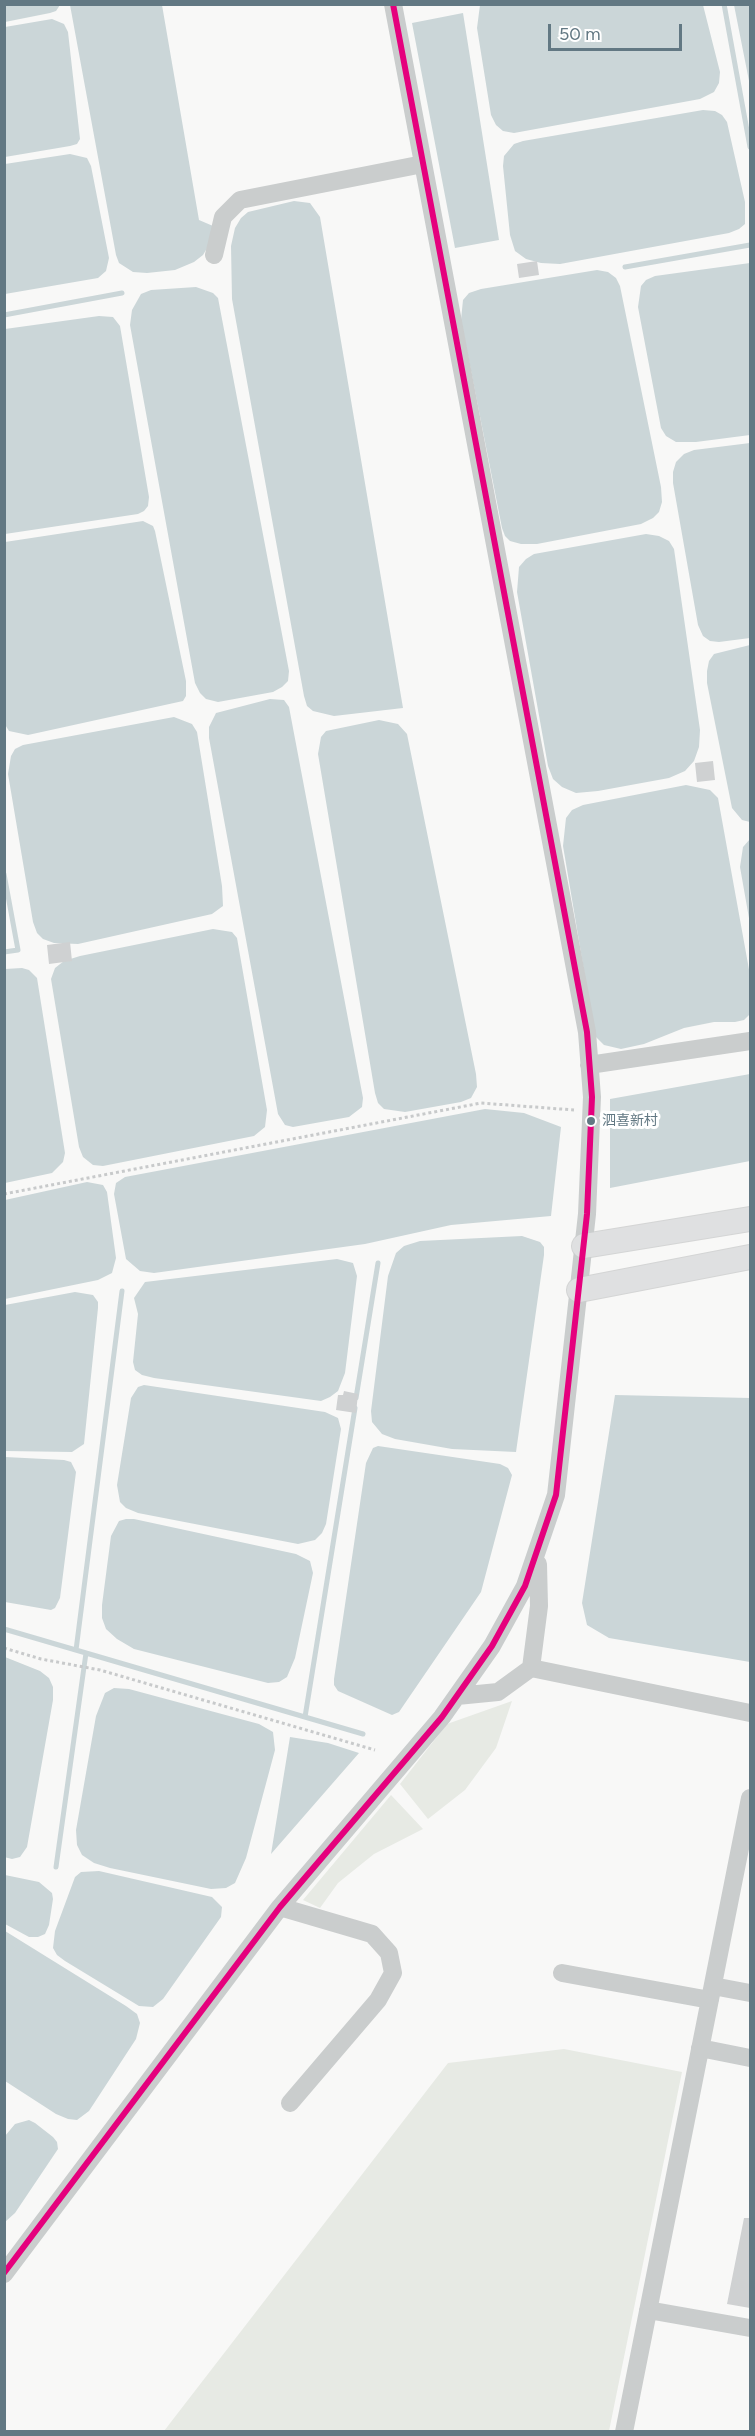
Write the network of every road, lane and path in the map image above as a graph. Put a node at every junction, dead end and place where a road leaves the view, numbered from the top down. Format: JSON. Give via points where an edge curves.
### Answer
{"nodes":[{"id":1,"x":393,"y":4,"type":"edge"},
{"id":2,"x":423,"y":164,"type":"junction"},
{"id":3,"x":214,"y":255,"type":"dead end"},
{"id":4,"x":750,"y":1041,"type":"edge"},
{"id":5,"x":589,"y":1065,"type":"junction"},
{"id":6,"x":591,"y":1112,"type":"junction"},
{"id":7,"x":4,"y":1194,"type":"edge"},
{"id":8,"x":750,"y":1219,"type":"edge"},
{"id":9,"x":584,"y":1246,"type":"junction"},
{"id":10,"x":750,"y":1257,"type":"edge"},
{"id":11,"x":579,"y":1290,"type":"junction"},
{"id":12,"x":538,"y":1548,"type":"junction"},
{"id":13,"x":4,"y":1648,"type":"edge"},
{"id":14,"x":531,"y":1668,"type":"junction"},
{"id":15,"x":457,"y":1696,"type":"junction"},
{"id":16,"x":750,"y":1713,"type":"edge"},
{"id":17,"x":375,"y":1750,"type":"dead end"},
{"id":18,"x":750,"y":1798,"type":"edge"},
{"id":19,"x":743,"y":1870,"type":"edge"},
{"id":20,"x":279,"y":1907,"type":"junction"},
{"id":21,"x":562,"y":1974,"type":"dead end"},
{"id":22,"x":712,"y":1993,"type":"junction"},
{"id":23,"x":750,"y":1993,"type":"edge"},
{"id":24,"x":700,"y":2048,"type":"junction"},
{"id":25,"x":750,"y":2058,"type":"edge"},
{"id":26,"x":290,"y":2103,"type":"dead end"},
{"id":27,"x":4,"y":2274,"type":"edge"},
{"id":28,"x":648,"y":2310,"type":"junction"},
{"id":29,"x":750,"y":2328,"type":"edge"},
{"id":30,"x":624,"y":2432,"type":"edge"}],
"edges":[{"from":1,"to":2,"type":"street"},
{"from":2,"to":3,"type":"street","via":[[240,200],[223,217]]},
{"from":2,"to":5,"type":"street","via":[[587,1032]]},
{"from":4,"to":5,"type":"street"},
{"from":5,"to":6,"type":"street"},
{"from":6,"to":7,"type":"path","via":[[481,1103]]},
{"from":6,"to":9,"type":"street"},
{"from":8,"to":9,"type":"main road"},
{"from":9,"to":11,"type":"street"},
{"from":10,"to":11,"type":"main road"},
{"from":11,"to":12,"type":"street","via":[[556,1495]]},
{"from":12,"to":14,"type":"street","via":[[539,1606]]},
{"from":12,"to":15,"type":"street","via":[[525,1586],[492,1646]]},
{"from":13,"to":17,"type":"path","via":[[100,1670]]},
{"from":14,"to":15,"type":"street","via":[[498,1692]]},
{"from":14,"to":16,"type":"street"},
{"from":15,"to":20,"type":"street"},
{"from":18,"to":19,"type":"street"},
{"from":19,"to":22,"type":"street"},
{"from":20,"to":26,"type":"street","via":[[372,1934],[389,1953],[393,1972],[378,2000]]},
{"from":20,"to":27,"type":"street"},
{"from":21,"to":22,"type":"street"},
{"from":22,"to":23,"type":"street"},
{"from":22,"to":24,"type":"street"},
{"from":24,"to":25,"type":"street"},
{"from":24,"to":28,"type":"street"},
{"from":28,"to":29,"type":"street"},
{"from":28,"to":30,"type":"street"}]}
